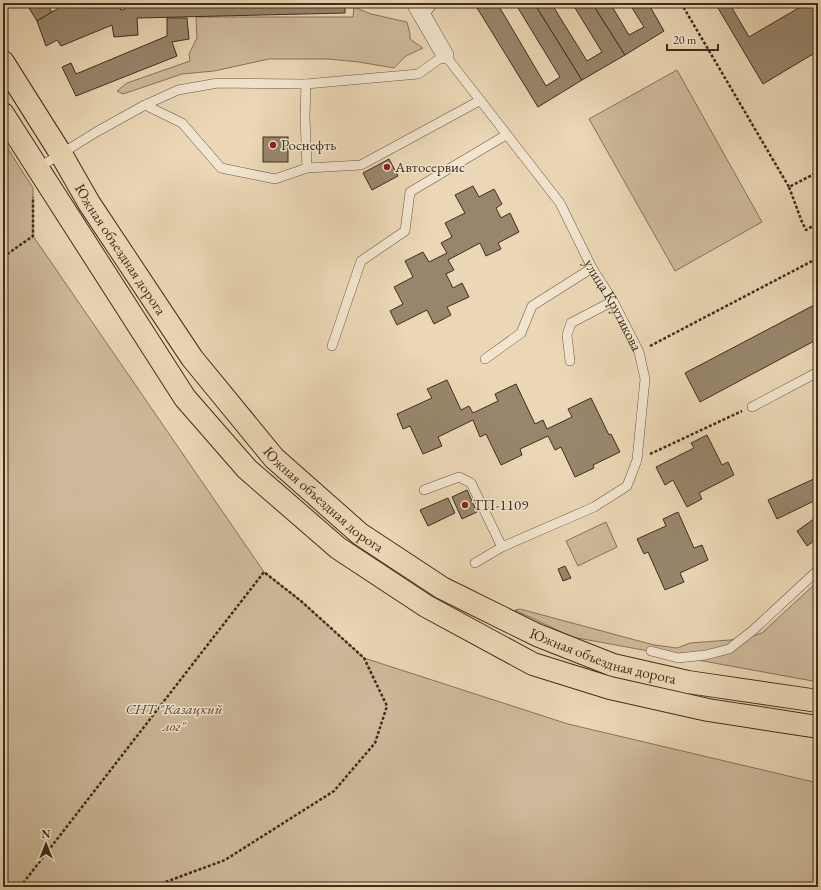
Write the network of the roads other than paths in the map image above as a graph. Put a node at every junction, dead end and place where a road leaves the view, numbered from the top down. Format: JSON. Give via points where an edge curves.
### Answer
{"nodes":[{"id":1,"x":415,"y":3,"type":"edge"},
{"id":2,"x":433,"y":3,"type":"edge"},
{"id":3,"x":424,"y":18,"type":"junction"},
{"id":4,"x":445,"y":55,"type":"junction"},
{"id":5,"x":3,"y":62,"type":"edge"},
{"id":6,"x":306,"y":84,"type":"junction"},
{"id":7,"x":479,"y":101,"type":"junction"},
{"id":8,"x":145,"y":105,"type":"junction"},
{"id":9,"x":3,"y":114,"type":"edge"},
{"id":10,"x":506,"y":135,"type":"junction"},
{"id":11,"x":61,"y":154,"type":"junction"},
{"id":12,"x":307,"y":168,"type":"junction"},
{"id":13,"x":37,"y":169,"type":"junction"},
{"id":14,"x":592,"y":268,"type":"junction"},
{"id":15,"x":613,"y":301,"type":"junction"},
{"id":16,"x":332,"y":346,"type":"dead end"},
{"id":17,"x":485,"y":359,"type":"dead end"},
{"id":18,"x":570,"y":361,"type":"dead end"},
{"id":19,"x":818,"y":372,"type":"edge"},
{"id":20,"x":752,"y":407,"type":"road end"},
{"id":21,"x":424,"y":490,"type":"dead end"},
{"id":22,"x":502,"y":547,"type":"junction"},
{"id":23,"x":475,"y":563,"type":"dead end"},
{"id":24,"x":818,"y":570,"type":"edge"},
{"id":25,"x":651,"y":651,"type":"dead end"},
{"id":26,"x":818,"y":701,"type":"edge"},
{"id":27,"x":818,"y":727,"type":"edge"}],
"edges":[{"from":1,"to":3,"type":"street","name":"улица Крутикова"},
{"from":2,"to":3,"type":"lane"},
{"from":3,"to":4,"type":"street","name":"улица Крутикова"},
{"from":4,"to":6,"type":"lane","via":[[418,74]]},
{"from":4,"to":7,"type":"lane","name":"улица Крутикова"},
{"from":5,"to":11,"type":"main road","name":"Южная объездная дорога"},
{"from":6,"to":8,"type":"lane","via":[[218,83],[178,90]]},
{"from":6,"to":12,"type":"lane"},
{"from":7,"to":10,"type":"lane","name":"улица Крутикова"},
{"from":7,"to":12,"type":"lane","via":[[361,165]]},
{"from":8,"to":11,"type":"lane"},
{"from":8,"to":12,"type":"lane","via":[[182,124],[221,168],[275,179]]},
{"from":9,"to":13,"type":"main road","name":"Южная объездная дорога"},
{"from":10,"to":14,"type":"lane","name":"улица Крутикова","via":[[560,203]]},
{"from":10,"to":16,"type":"lane","via":[[410,192],[405,231],[361,261]]},
{"from":11,"to":13,"type":"lane"},
{"from":11,"to":26,"type":"main road","name":"Южная объездная дорога","via":[[89,203],[192,358],[274,458],[360,534],[442,588],[537,635],[613,665],[688,682]]},
{"from":13,"to":27,"type":"main road","name":"Южная объездная дорога","via":[[185,398],[247,469],[338,548],[426,606],[533,664],[610,688],[708,710]]},
{"from":14,"to":15,"type":"lane","name":"улица Крутикова"},
{"from":14,"to":17,"type":"lane","via":[[532,306],[521,333]]},
{"from":15,"to":18,"type":"lane","via":[[571,323],[567,335]]},
{"from":15,"to":22,"type":"lane","name":"улица Крутикова","via":[[639,352],[645,379],[637,460],[627,486],[594,508]]},
{"from":19,"to":20,"type":"lane"},
{"from":21,"to":22,"type":"lane","via":[[459,477],[471,483]]},
{"from":22,"to":23,"type":"lane","name":"улица Крутикова"},
{"from":24,"to":25,"type":"lane","via":[[729,649],[678,658]]}]}
